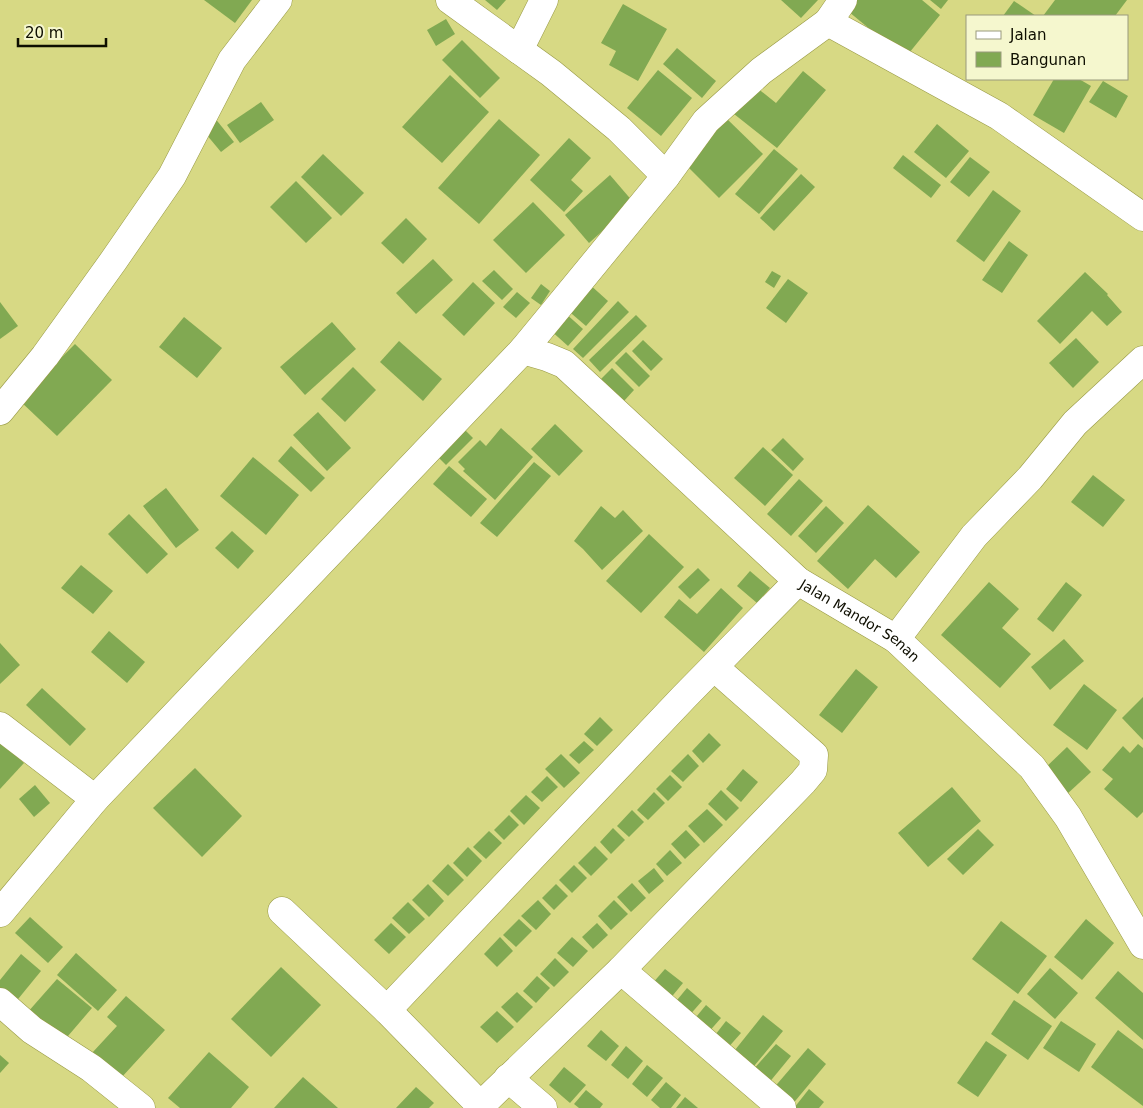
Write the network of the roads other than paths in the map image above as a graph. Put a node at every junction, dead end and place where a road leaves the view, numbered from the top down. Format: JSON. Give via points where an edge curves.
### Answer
{"nodes":[{"id":1,"x":278,"y":0,"type":"edge"},
{"id":2,"x":450,"y":0,"type":"edge"},
{"id":3,"x":544,"y":0,"type":"edge"},
{"id":4,"x":843,"y":0,"type":"edge"},
{"id":5,"x":828,"y":22,"type":"junction"},
{"id":6,"x":519,"y":50,"type":"junction"},
{"id":7,"x":666,"y":176,"type":"junction"},
{"id":8,"x":1143,"y":216,"type":"edge"},
{"id":9,"x":523,"y":350,"type":"junction"},
{"id":10,"x":1143,"y":360,"type":"edge"},
{"id":11,"x":0,"y":411,"type":"edge"},
{"id":12,"x":798,"y":581,"type":"junction"},
{"id":13,"x":896,"y":639,"type":"junction"},
{"id":14,"x":714,"y":667,"type":"junction"},
{"id":15,"x":0,"y":726,"type":"edge"},
{"id":16,"x":95,"y":799,"type":"junction"},
{"id":17,"x":282,"y":911,"type":"dead end"},
{"id":18,"x":0,"y":913,"type":"edge"},
{"id":19,"x":1140,"y":932,"type":"edge"},
{"id":20,"x":621,"y":970,"type":"junction"},
{"id":21,"x":0,"y":1002,"type":"edge"},
{"id":22,"x":387,"y":1010,"type":"junction"},
{"id":23,"x":508,"y":1078,"type":"junction"},
{"id":24,"x":479,"y":1107,"type":"edge"},
{"id":25,"x":141,"y":1108,"type":"edge"},
{"id":26,"x":543,"y":1108,"type":"edge"},
{"id":27,"x":782,"y":1108,"type":"edge"}],
"edges":[{"from":1,"to":11,"type":"street","via":[[232,60],[172,176],[51,348]]},
{"from":2,"to":6,"type":"street"},
{"from":3,"to":6,"type":"street"},
{"from":4,"to":5,"type":"street"},
{"from":5,"to":7,"type":"street","via":[[761,71],[706,121]]},
{"from":5,"to":8,"type":"street","via":[[999,116]]},
{"from":6,"to":7,"type":"street","via":[[619,129]]},
{"from":7,"to":9,"type":"street"},
{"from":9,"to":12,"type":"street","name":"Jalan Mandor Senan","via":[[564,364]]},
{"from":9,"to":16,"type":"street"},
{"from":10,"to":13,"type":"street","via":[[1076,423],[1030,478],[974,536]]},
{"from":12,"to":13,"type":"street","name":"Jalan Mandor Senan"},
{"from":12,"to":14,"type":"street"},
{"from":13,"to":19,"type":"street","name":"Jalan Mandor Senan","via":[[1032,767],[1068,817]]},
{"from":14,"to":20,"type":"street","via":[[814,755],[813,770]]},
{"from":14,"to":22,"type":"street"},
{"from":15,"to":16,"type":"street"},
{"from":16,"to":18,"type":"street"},
{"from":17,"to":22,"type":"street"},
{"from":20,"to":23,"type":"street"},
{"from":20,"to":27,"type":"street"},
{"from":21,"to":25,"type":"street","via":[[32,1030],[91,1068]]},
{"from":22,"to":24,"type":"street"},
{"from":23,"to":24,"type":"street"},
{"from":23,"to":26,"type":"street"}]}
